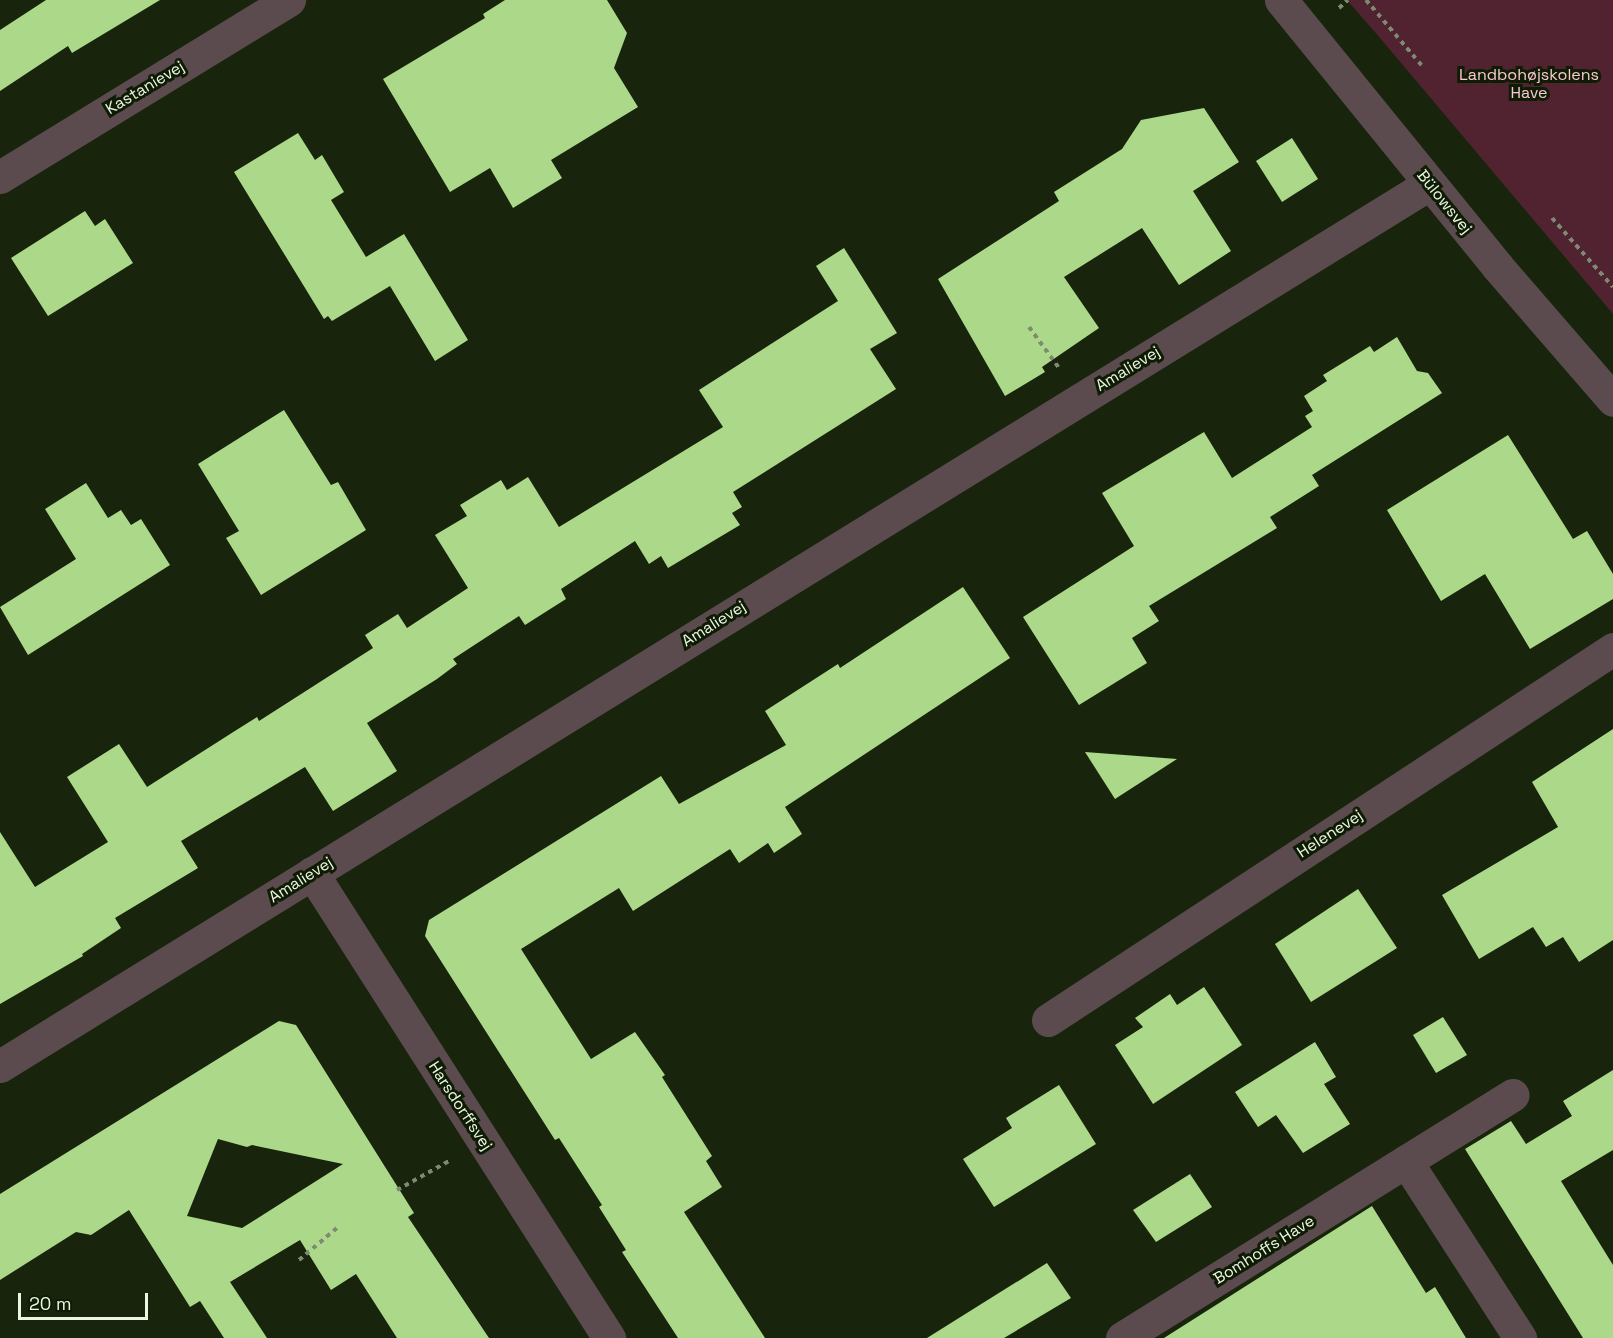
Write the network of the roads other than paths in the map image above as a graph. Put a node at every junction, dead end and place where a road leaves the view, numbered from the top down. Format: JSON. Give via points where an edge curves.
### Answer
{"nodes":[{"id":1,"x":289,"y":0,"type":"edge"},
{"id":2,"x":1281,"y":0,"type":"edge"},
{"id":3,"x":0,"y":177,"type":"edge"},
{"id":4,"x":1429,"y":184,"type":"junction"},
{"id":5,"x":1613,"y":400,"type":"edge"},
{"id":6,"x":1613,"y":649,"type":"edge"},
{"id":7,"x":312,"y":873,"type":"junction"},
{"id":8,"x":1048,"y":1020,"type":"dead end"},
{"id":9,"x":0,"y":1066,"type":"edge"},
{"id":10,"x":1512,"y":1095,"type":"dead end"},
{"id":11,"x":1406,"y":1161,"type":"junction"},
{"id":12,"x":609,"y":1338,"type":"edge"},
{"id":13,"x":1122,"y":1338,"type":"edge"},
{"id":14,"x":1520,"y":1338,"type":"edge"}],
"edges":[{"from":1,"to":3,"type":"street","name":"Kastanievej"},
{"from":2,"to":4,"type":"street","name":"Bülowsvej"},
{"from":4,"to":5,"type":"street","name":"Bülowsvej"},
{"from":4,"to":7,"type":"street","name":"Amalievej"},
{"from":6,"to":8,"type":"street","name":"Helenevej"},
{"from":7,"to":9,"type":"street","name":"Amalievej"},
{"from":7,"to":12,"type":"street","name":"Harsdorffsvej"},
{"from":10,"to":11,"type":"street","name":"Bomhoffs Have"},
{"from":11,"to":13,"type":"street","name":"Bomhoffs Have"},
{"from":11,"to":14,"type":"street"}]}
